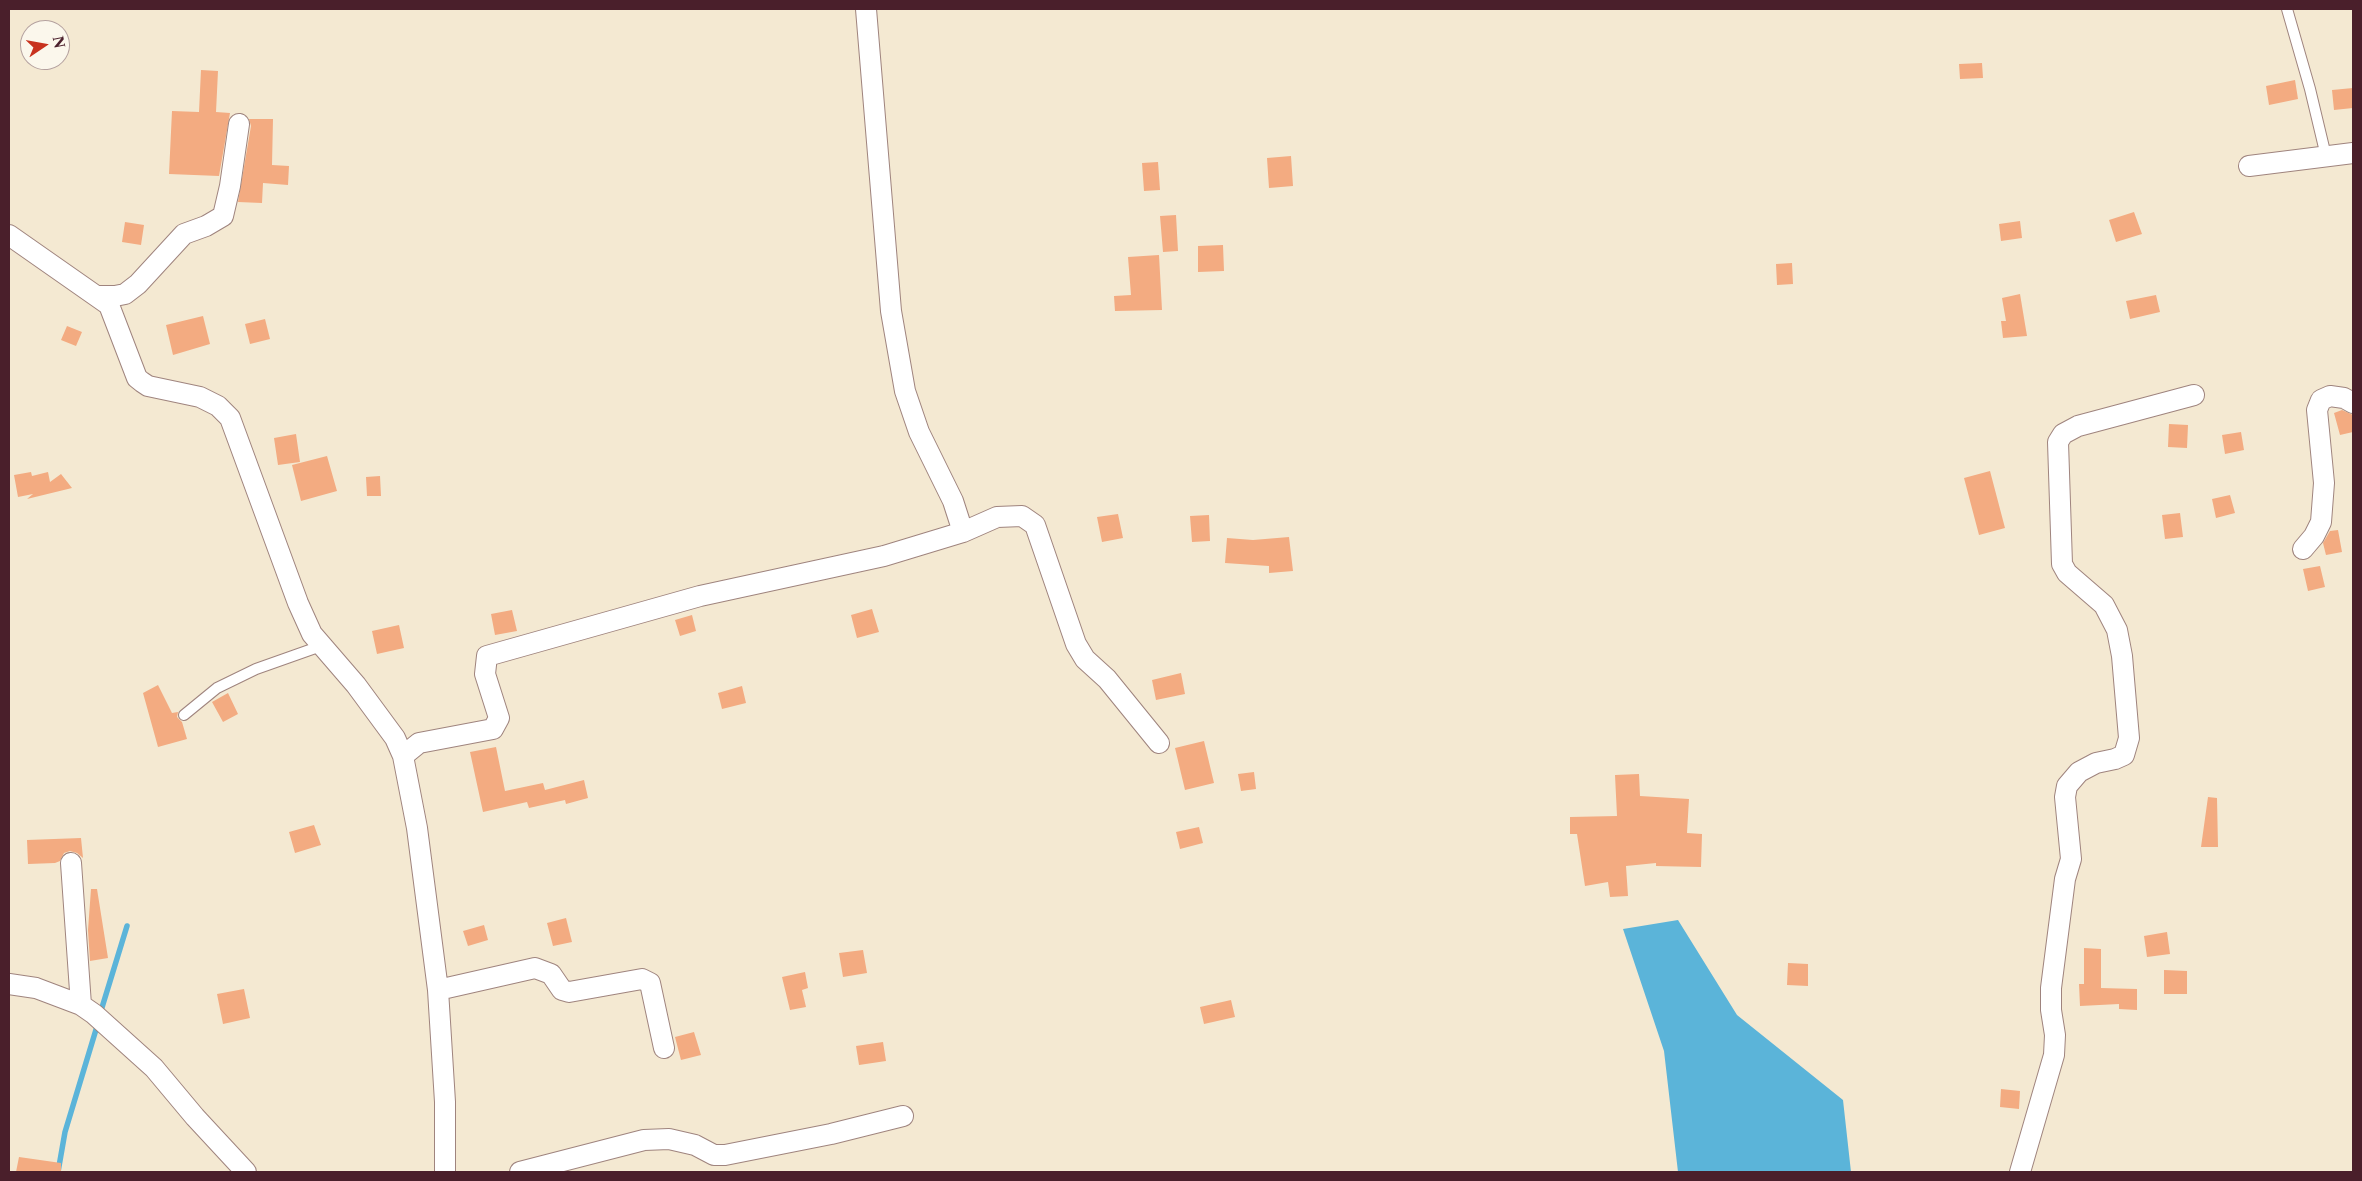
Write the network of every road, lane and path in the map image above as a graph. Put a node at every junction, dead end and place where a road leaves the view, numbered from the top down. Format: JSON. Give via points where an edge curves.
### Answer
{"nodes":[{"id":1,"x":866,"y":9,"type":"edge"},
{"id":2,"x":2287,"y":9,"type":"edge"},
{"id":3,"x":238,"y":124,"type":"dead end"},
{"id":4,"x":2353,"y":153,"type":"edge"},
{"id":5,"x":2326,"y":156,"type":"junction"},
{"id":6,"x":2248,"y":166,"type":"dead end"},
{"id":7,"x":9,"y":235,"type":"edge"},
{"id":8,"x":98,"y":296,"type":"junction"},
{"id":9,"x":2194,"y":394,"type":"dead end"},
{"id":10,"x":2353,"y":403,"type":"edge"},
{"id":11,"x":963,"y":532,"type":"junction"},
{"id":12,"x":2302,"y":548,"type":"dead end"},
{"id":13,"x":321,"y":646,"type":"junction"},
{"id":14,"x":184,"y":714,"type":"dead end"},
{"id":15,"x":1159,"y":743,"type":"dead end"},
{"id":16,"x":403,"y":756,"type":"junction"},
{"id":17,"x":71,"y":863,"type":"dead end"},
{"id":18,"x":9,"y":984,"type":"edge"},
{"id":19,"x":438,"y":990,"type":"junction"},
{"id":20,"x":93,"y":1014,"type":"junction"},
{"id":21,"x":664,"y":1048,"type":"dead end"},
{"id":22,"x":903,"y":1116,"type":"dead end"},
{"id":23,"x":246,"y":1172,"type":"edge"},
{"id":24,"x":445,"y":1172,"type":"edge"},
{"id":25,"x":520,"y":1172,"type":"edge"},
{"id":26,"x":2020,"y":1172,"type":"edge"}],
"edges":[{"from":1,"to":11,"type":"street","via":[[891,310],[903,383],[919,432],[953,501]]},
{"from":2,"to":5,"type":"lane"},
{"from":3,"to":8,"type":"street","via":[[223,216],[184,234],[132,288],[116,296]]},
{"from":4,"to":5,"type":"street"},
{"from":5,"to":6,"type":"street"},
{"from":7,"to":8,"type":"street"},
{"from":8,"to":13,"type":"street","via":[[109,305],[137,378],[148,386],[200,397],[218,406],[230,418],[298,603]]},
{"from":9,"to":26,"type":"street","via":[[2078,426],[2063,434],[2058,442],[2062,564],[2067,573],[2104,605],[2117,630],[2129,738],[2124,755],[2079,772],[2067,786],[2065,797],[2071,859],[2065,880],[2051,988],[2056,1035],[2054,1055]]},
{"from":10,"to":12,"type":"street","via":[[2330,396],[2321,400],[2317,410],[2324,483],[2321,522],[2314,536]]},
{"from":11,"to":15,"type":"street","via":[[997,517],[1022,516],[1035,525],[1076,644],[1085,659],[1107,680]]},
{"from":11,"to":16,"type":"street","via":[[884,556],[700,596],[487,656],[485,674],[499,718],[493,729],[419,743]]},
{"from":13,"to":14,"type":"lane","via":[[256,669],[217,688]]},
{"from":13,"to":16,"type":"street","via":[[356,685],[395,738]]},
{"from":16,"to":19,"type":"street","via":[[417,828]]},
{"from":17,"to":20,"type":"street"},
{"from":18,"to":20,"type":"street","via":[[36,988]]},
{"from":19,"to":21,"type":"street","via":[[535,968],[551,974],[562,990],[569,992],[642,979],[650,983]]},
{"from":19,"to":24,"type":"street","via":[[445,1102]]},
{"from":20,"to":23,"type":"street","via":[[154,1068]]},
{"from":22,"to":25,"type":"street","via":[[725,1155],[669,1139],[644,1140]]}]}
